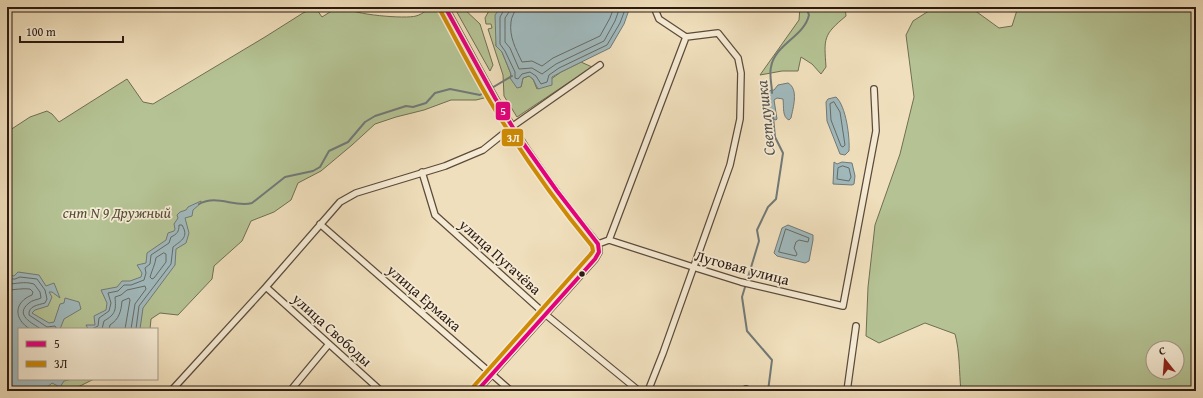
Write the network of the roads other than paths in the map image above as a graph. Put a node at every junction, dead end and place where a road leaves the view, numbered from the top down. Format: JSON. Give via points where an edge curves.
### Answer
{"nodes":[{"id":1,"x":445,"y":7,"type":"edge"},
{"id":2,"x":654,"y":7,"type":"edge"},
{"id":3,"x":686,"y":38,"type":"junction"},
{"id":4,"x":600,"y":65,"type":"dead end"},
{"id":5,"x":874,"y":89,"type":"dead end"},
{"id":6,"x":513,"y":126,"type":"junction"},
{"id":7,"x":422,"y":172,"type":"junction"},
{"id":8,"x":320,"y":224,"type":"junction"},
{"id":9,"x":609,"y":240,"type":"junction"},
{"id":10,"x":598,"y":244,"type":"junction"},
{"id":11,"x":693,"y":268,"type":"junction"},
{"id":12,"x":266,"y":287,"type":"junction"},
{"id":13,"x":545,"y":314,"type":"junction"},
{"id":14,"x":856,"y":326,"type":"dead end"},
{"id":15,"x":330,"y":344,"type":"junction"},
{"id":16,"x":492,"y":374,"type":"junction"},
{"id":17,"x":170,"y":391,"type":"edge"},
{"id":18,"x":290,"y":391,"type":"edge"},
{"id":19,"x":381,"y":391,"type":"edge"},
{"id":20,"x":477,"y":391,"type":"edge"},
{"id":21,"x":511,"y":391,"type":"edge"},
{"id":22,"x":639,"y":391,"type":"edge"},
{"id":23,"x":648,"y":391,"type":"edge"},
{"id":24,"x":847,"y":391,"type":"edge"}],
"edges":[{"from":1,"to":6,"type":"street"},
{"from":2,"to":3,"type":"street","via":[[659,19]]},
{"from":3,"to":9,"type":"street"},
{"from":3,"to":11,"type":"street","via":[[718,33],[738,58],[741,73],[740,119],[730,165]]},
{"from":4,"to":6,"type":"street"},
{"from":5,"to":11,"type":"street","name":"Луговая улица","via":[[876,131],[843,306]]},
{"from":6,"to":7,"type":"street","via":[[483,150],[445,166]]},
{"from":6,"to":10,"type":"street","via":[[556,191]]},
{"from":7,"to":8,"type":"street","via":[[356,193],[340,202]]},
{"from":7,"to":13,"type":"street","name":"улица Пугачёва","via":[[435,215]]},
{"from":8,"to":12,"type":"street"},
{"from":8,"to":16,"type":"street","name":"улица Ермака"},
{"from":9,"to":10,"type":"street"},
{"from":9,"to":11,"type":"street","name":"Луговая улица"},
{"from":10,"to":13,"type":"street","via":[[599,252],[596,259]]},
{"from":11,"to":23,"type":"street"},
{"from":12,"to":15,"type":"street","name":"улица Свободы"},
{"from":12,"to":17,"type":"street"},
{"from":13,"to":16,"type":"street"},
{"from":13,"to":22,"type":"street","name":"улица Пугачёва"},
{"from":14,"to":24,"type":"street"},
{"from":15,"to":18,"type":"street"},
{"from":15,"to":19,"type":"street","name":"улица Свободы"},
{"from":16,"to":20,"type":"street"},
{"from":16,"to":21,"type":"street","name":"улица Ермака"}]}
